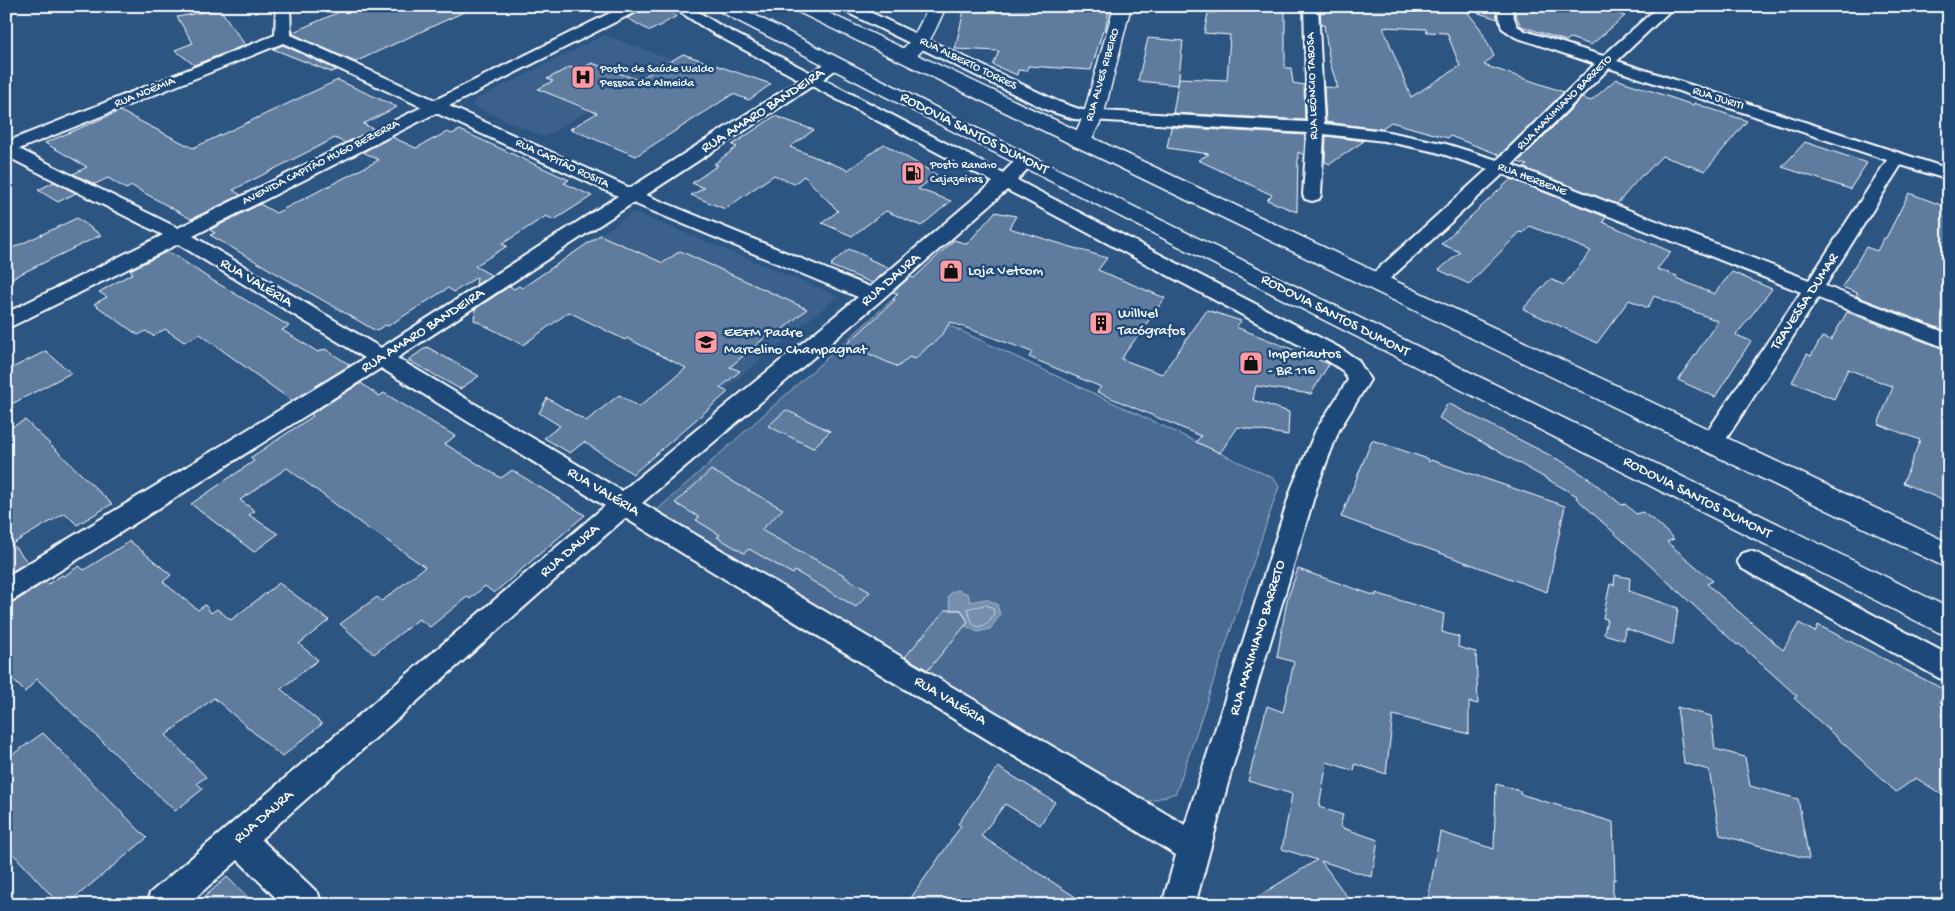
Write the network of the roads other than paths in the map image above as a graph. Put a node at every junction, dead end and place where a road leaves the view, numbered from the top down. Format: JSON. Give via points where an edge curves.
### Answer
{"nodes":[{"id":1,"x":283,"y":6,"type":"edge"},
{"id":2,"x":636,"y":6,"type":"edge"},
{"id":3,"x":678,"y":6,"type":"edge"},
{"id":4,"x":723,"y":6,"type":"edge"},
{"id":5,"x":800,"y":6,"type":"edge"},
{"id":6,"x":845,"y":6,"type":"edge"},
{"id":7,"x":938,"y":6,"type":"edge"},
{"id":8,"x":1123,"y":6,"type":"edge"},
{"id":9,"x":1311,"y":6,"type":"edge"},
{"id":10,"x":1503,"y":6,"type":"edge"},
{"id":11,"x":1668,"y":6,"type":"edge"},
{"id":12,"x":283,"y":37,"type":"junction"},
{"id":13,"x":913,"y":49,"type":"junction"},
{"id":14,"x":1606,"y":62,"type":"junction"},
{"id":15,"x":836,"y":64,"type":"junction"},
{"id":16,"x":811,"y":78,"type":"junction"},
{"id":17,"x":435,"y":106,"type":"junction"},
{"id":18,"x":1093,"y":117,"type":"junction"},
{"id":19,"x":1316,"y":128,"type":"junction"},
{"id":20,"x":1081,"y":142,"type":"junction"},
{"id":21,"x":6,"y":149,"type":"edge"},
{"id":22,"x":1898,"y":158,"type":"junction"},
{"id":23,"x":1026,"y":161,"type":"junction"},
{"id":24,"x":1500,"y":167,"type":"junction"},
{"id":25,"x":1949,"y":175,"type":"edge"},
{"id":26,"x":1005,"y":181,"type":"junction"},
{"id":27,"x":1312,"y":195,"type":"dead end"},
{"id":28,"x":632,"y":196,"type":"junction"},
{"id":29,"x":178,"y":235,"type":"junction"},
{"id":30,"x":1244,"y":270,"type":"junction"},
{"id":31,"x":1375,"y":282,"type":"junction"},
{"id":32,"x":1813,"y":290,"type":"junction"},
{"id":33,"x":1218,"y":292,"type":"junction"},
{"id":34,"x":873,"y":296,"type":"junction"},
{"id":35,"x":6,"y":322,"type":"edge"},
{"id":36,"x":1949,"y":342,"type":"edge"},
{"id":37,"x":380,"y":359,"type":"junction"},
{"id":38,"x":1711,"y":444,"type":"junction"},
{"id":39,"x":624,"y":504,"type":"junction"},
{"id":40,"x":1949,"y":557,"type":"edge"},
{"id":41,"x":1750,"y":561,"type":"dead end"},
{"id":42,"x":6,"y":591,"type":"edge"},
{"id":43,"x":1949,"y":623,"type":"edge"},
{"id":44,"x":1949,"y":669,"type":"edge"},
{"id":45,"x":239,"y":838,"type":"junction"},
{"id":46,"x":1193,"y":848,"type":"junction"},
{"id":47,"x":162,"y":905,"type":"edge"},
{"id":48,"x":306,"y":905,"type":"edge"},
{"id":49,"x":1178,"y":905,"type":"edge"}],
"edges":[{"from":1,"to":12,"type":"street"},
{"from":2,"to":17,"type":"street","name":"AVENIDA CAPITÃO HUGO BEZERRA"},
{"from":3,"to":16,"type":"street"},
{"from":4,"to":15,"type":"main road","name":"RODOVIA SANTOS DUMONT"},
{"from":5,"to":13,"type":"main road"},
{"from":6,"to":13,"type":"street","name":"RUA ALBERTO TORRES"},
{"from":7,"to":13,"type":"main road"},
{"from":8,"to":18,"type":"main road","name":"RUA ALVES RIBEIRO"},
{"from":9,"to":19,"type":"street","name":"RUA LEÔNCIO TABOSA"},
{"from":10,"to":14,"type":"street","name":"RUA JURITI","via":[[1510,28],[1515,32]]},
{"from":11,"to":14,"type":"street","name":"RUA MAXIMIANO BARRETO"},
{"from":12,"to":17,"type":"street","name":"RUA CAPITÃO ROSITA"},
{"from":12,"to":21,"type":"street","name":"RUA NOÊMIA"},
{"from":13,"to":18,"type":"street","name":"RUA ALBERTO TORRES","via":[[1053,106]]},
{"from":13,"to":20,"type":"main road"},
{"from":14,"to":22,"type":"street","name":"RUA JURITI"},
{"from":14,"to":24,"type":"street","name":"RUA MAXIMIANO BARRETO"},
{"from":15,"to":16,"type":"street","name":"RUA AMARO BANDEIRA"},
{"from":15,"to":23,"type":"main road","name":"RODOVIA SANTOS DUMONT"},
{"from":16,"to":26,"type":"street"},
{"from":16,"to":28,"type":"street","name":"RUA AMARO BANDEIRA"},
{"from":17,"to":28,"type":"street","name":"RUA CAPITÃO ROSITA"},
{"from":17,"to":29,"type":"street","name":"AVENIDA CAPITÃO HUGO BEZERRA"},
{"from":18,"to":19,"type":"street","name":"RUA HERBENE"},
{"from":18,"to":20,"type":"main road","name":"RUA ALVES RIBEIRO"},
{"from":19,"to":24,"type":"street","name":"RUA HERBENE","via":[[1412,140]]},
{"from":19,"to":27,"type":"street","name":"RUA LEÔNCIO TABOSA"},
{"from":20,"to":31,"type":"main road"},
{"from":21,"to":29,"type":"street","name":"RUA VALÉRIA"},
{"from":22,"to":25,"type":"street","name":"RUA JURITI"},
{"from":22,"to":32,"type":"street","name":"TRAVESSA DUMAR"},
{"from":23,"to":26,"type":"street","name":"RUA DAURA"},
{"from":23,"to":30,"type":"main road","name":"RODOVIA SANTOS DUMONT"},
{"from":24,"to":31,"type":"street","name":"RUA MAXIMIANO BARRETO"},
{"from":24,"to":32,"type":"street","name":"RUA HERBENE"},
{"from":26,"to":33,"type":"street"},
{"from":26,"to":34,"type":"street","name":"RUA DAURA"},
{"from":28,"to":34,"type":"street","name":"RUA CAPITÃO ROSITA"},
{"from":28,"to":37,"type":"street","name":"RUA AMARO BANDEIRA"},
{"from":29,"to":35,"type":"street","name":"AVENIDA CAPITÃO HUGO BEZERRA"},
{"from":29,"to":37,"type":"street","name":"RUA VALÉRIA"},
{"from":30,"to":33,"type":"street"},
{"from":30,"to":43,"type":"main road","name":"RODOVIA SANTOS DUMONT"},
{"from":31,"to":38,"type":"main road"},
{"from":32,"to":36,"type":"street","name":"RUA HERBENE"},
{"from":32,"to":38,"type":"street","name":"TRAVESSA DUMAR"},
{"from":33,"to":46,"type":"street","name":"RUA MAXIMIANO BARRETO","via":[[1330,352],[1350,365],[1359,380],[1332,420],[1316,458]]},
{"from":34,"to":39,"type":"street","name":"RUA DAURA"},
{"from":37,"to":39,"type":"street","name":"RUA VALÉRIA"},
{"from":37,"to":42,"type":"street","name":"RUA AMARO BANDEIRA"},
{"from":38,"to":40,"type":"main road"},
{"from":39,"to":45,"type":"street","name":"RUA DAURA"},
{"from":39,"to":46,"type":"street","name":"RUA VALÉRIA"},
{"from":41,"to":44,"type":"street"},
{"from":45,"to":47,"type":"street","name":"RUA DAURA"},
{"from":45,"to":48,"type":"street"},
{"from":46,"to":49,"type":"street","name":"RUA MAXIMIANO BARRETO"}]}
